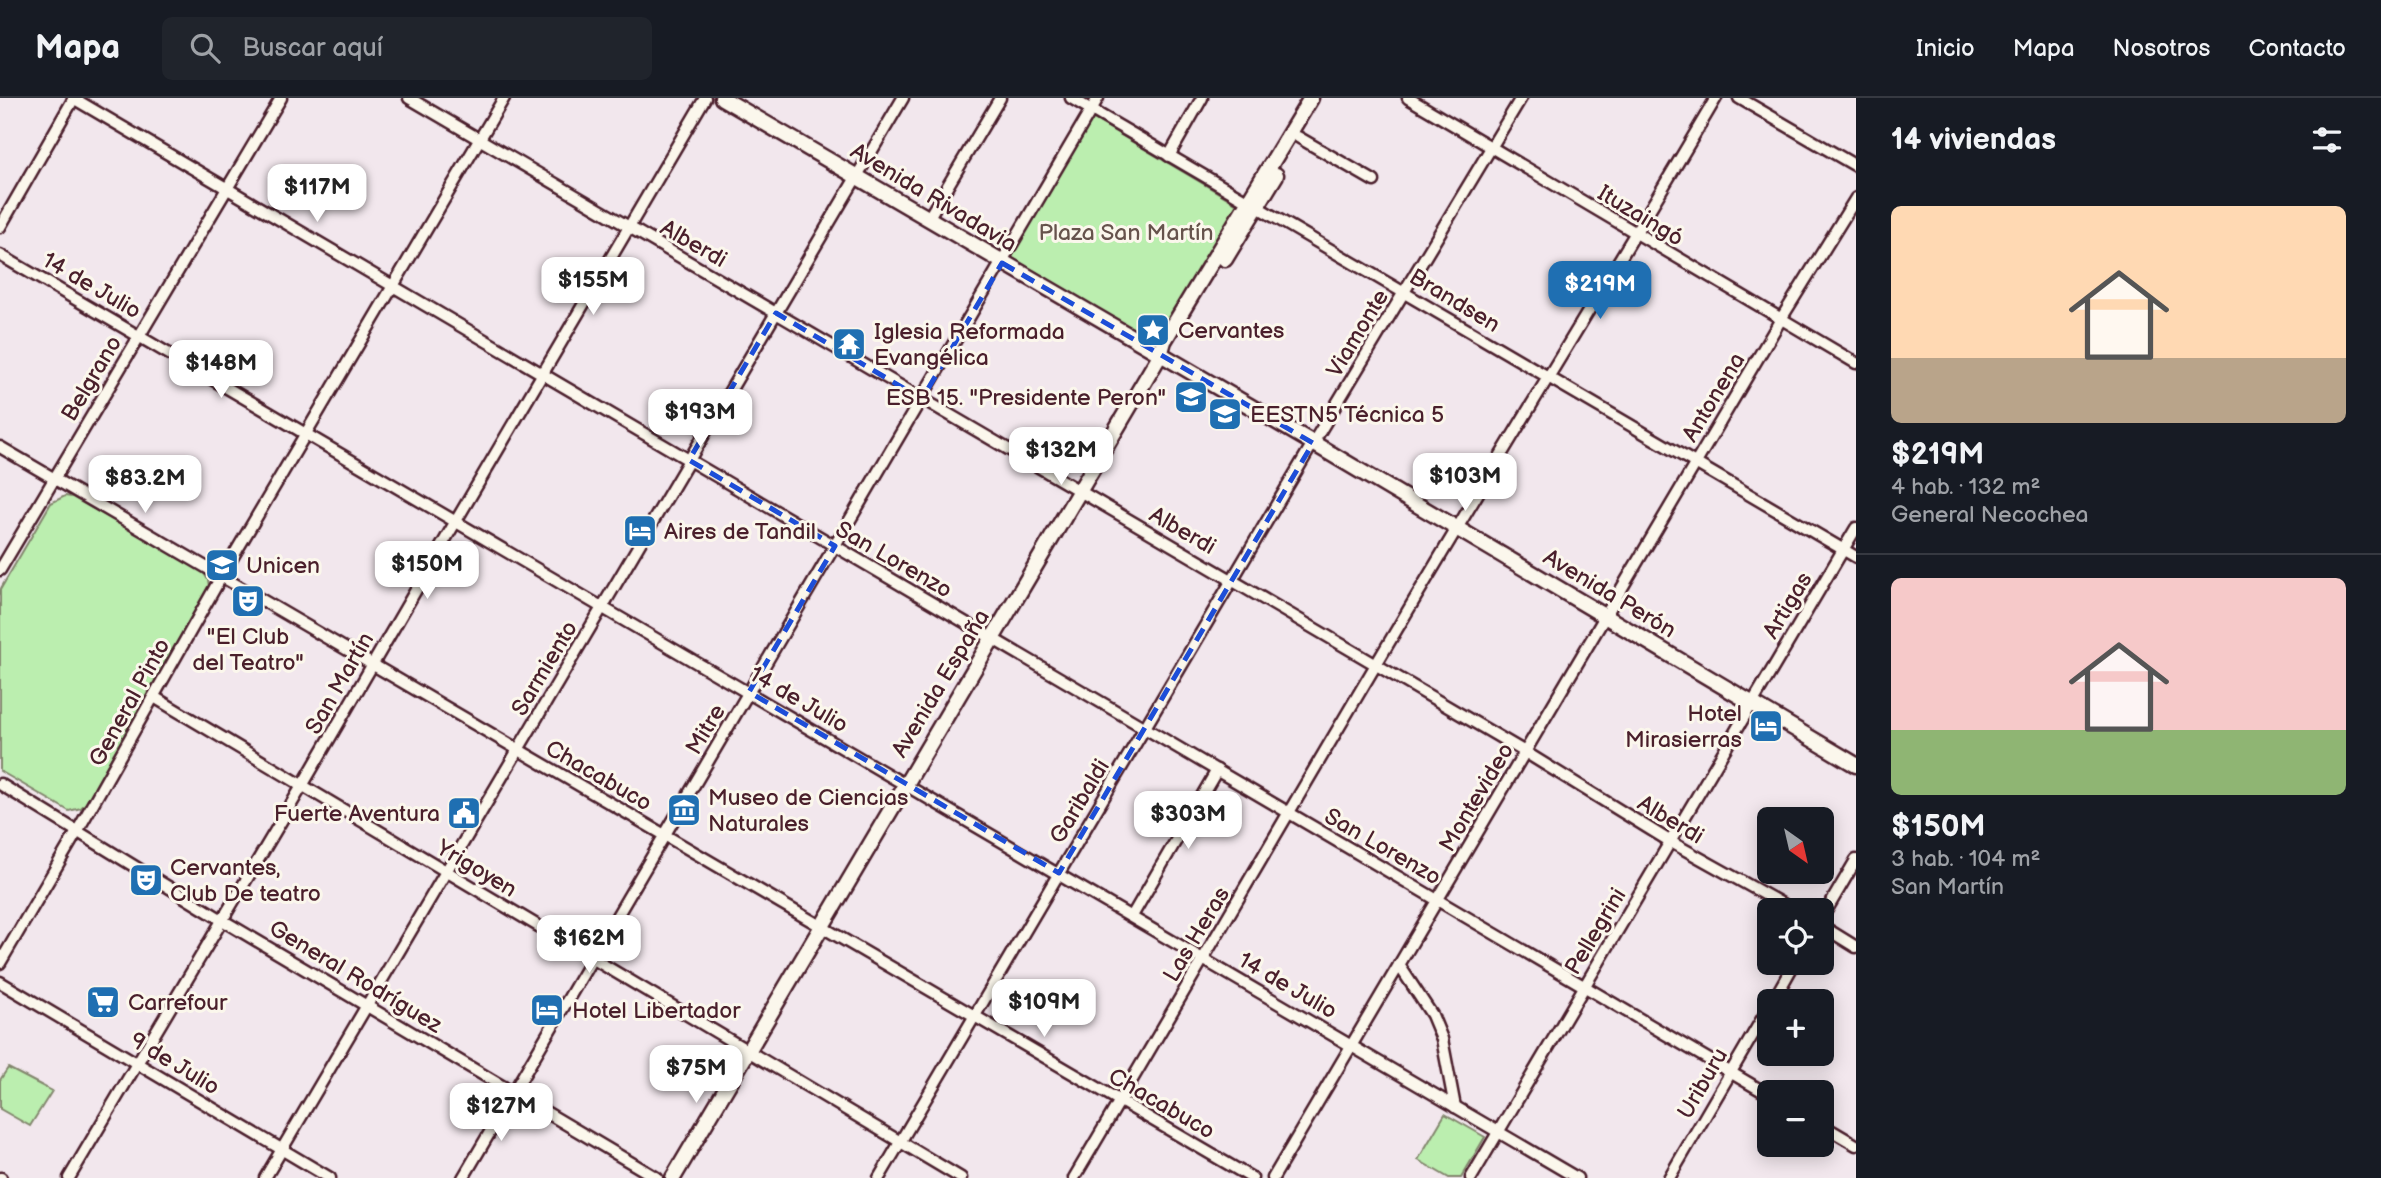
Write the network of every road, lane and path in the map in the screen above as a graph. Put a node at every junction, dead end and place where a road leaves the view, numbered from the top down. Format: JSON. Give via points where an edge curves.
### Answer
{"nodes":[{"id":1,"x":74,"y":98,"type":"edge"},
{"id":2,"x":281,"y":98,"type":"edge"},
{"id":3,"x":409,"y":98,"type":"edge"},
{"id":4,"x":503,"y":98,"type":"edge"},
{"id":5,"x":705,"y":98,"type":"edge"},
{"id":6,"x":722,"y":98,"type":"edge"},
{"id":7,"x":903,"y":98,"type":"edge"},
{"id":8,"x":1000,"y":98,"type":"edge"},
{"id":9,"x":1071,"y":98,"type":"edge"},
{"id":10,"x":1098,"y":98,"type":"edge"},
{"id":11,"x":1202,"y":98,"type":"edge"},
{"id":12,"x":1311,"y":98,"type":"edge"},
{"id":13,"x":1322,"y":98,"type":"edge"},
{"id":14,"x":1408,"y":98,"type":"edge"},
{"id":15,"x":1521,"y":98,"type":"edge"},
{"id":16,"x":1716,"y":98,"type":"edge"},
{"id":17,"x":1739,"y":98,"type":"edge"},
{"id":18,"x":1091,"y":110,"type":"junction"},
{"id":19,"x":1298,"y":137,"type":"junction"},
{"id":20,"x":479,"y":139,"type":"junction"},
{"id":21,"x":1491,"y":148,"type":"junction"},
{"id":22,"x":1169,"y":156,"type":"junction"},
{"id":23,"x":1856,"y":166,"type":"edge"},
{"id":24,"x":856,"y":177,"type":"junction"},
{"id":25,"x":1374,"y":181,"type":"dead end"},
{"id":26,"x":226,"y":188,"type":"junction"},
{"id":27,"x":1856,"y":198,"type":"edge"},
{"id":28,"x":1252,"y":204,"type":"junction"},
{"id":29,"x":928,"y":219,"type":"junction"},
{"id":30,"x":0,"y":227,"type":"edge"},
{"id":31,"x":628,"y":228,"type":"junction"},
{"id":32,"x":1636,"y":234,"type":"junction"},
{"id":33,"x":0,"y":255,"type":"edge"},
{"id":34,"x":1002,"y":263,"type":"junction"},
{"id":35,"x":392,"y":286,"type":"junction"},
{"id":36,"x":1404,"y":292,"type":"junction"},
{"id":37,"x":776,"y":313,"type":"junction"},
{"id":38,"x":1782,"y":319,"type":"junction"},
{"id":39,"x":139,"y":334,"type":"junction"},
{"id":40,"x":1160,"y":355,"type":"junction"},
{"id":41,"x":1856,"y":363,"type":"edge"},
{"id":42,"x":542,"y":374,"type":"junction"},
{"id":43,"x":1547,"y":377,"type":"junction"},
{"id":44,"x":922,"y":399,"type":"junction"},
{"id":45,"x":307,"y":433,"type":"junction"},
{"id":46,"x":1313,"y":443,"type":"junction"},
{"id":47,"x":0,"y":447,"type":"edge"},
{"id":48,"x":689,"y":460,"type":"junction"},
{"id":49,"x":1695,"y":464,"type":"junction"},
{"id":50,"x":53,"y":479,"type":"junction"},
{"id":51,"x":1079,"y":491,"type":"junction"},
{"id":52,"x":456,"y":521,"type":"junction"},
{"id":53,"x":1457,"y":528,"type":"junction"},
{"id":54,"x":1856,"y":528,"type":"edge"},
{"id":55,"x":835,"y":546,"type":"junction"},
{"id":56,"x":1843,"y":550,"type":"junction"},
{"id":57,"x":1856,"y":557,"type":"edge"},
{"id":58,"x":0,"y":570,"type":"edge"},
{"id":59,"x":221,"y":577,"type":"junction"},
{"id":60,"x":1232,"y":581,"type":"junction"},
{"id":61,"x":603,"y":606,"type":"junction"},
{"id":62,"x":1605,"y":617,"type":"junction"},
{"id":63,"x":992,"y":638,"type":"junction"},
{"id":64,"x":371,"y":666,"type":"junction"},
{"id":65,"x":1377,"y":666,"type":"junction"},
{"id":66,"x":750,"y":692,"type":"junction"},
{"id":67,"x":154,"y":697,"type":"junction"},
{"id":68,"x":1751,"y":703,"type":"junction"},
{"id":69,"x":1145,"y":728,"type":"junction"},
{"id":70,"x":518,"y":750,"type":"junction"},
{"id":71,"x":1525,"y":752,"type":"junction"},
{"id":72,"x":1856,"y":765,"type":"edge"},
{"id":73,"x":1217,"y":770,"type":"junction"},
{"id":74,"x":0,"y":784,"type":"edge"},
{"id":75,"x":906,"y":784,"type":"junction"},
{"id":76,"x":302,"y":786,"type":"junction"},
{"id":77,"x":1290,"y":813,"type":"junction"},
{"id":78,"x":78,"y":830,"type":"junction"},
{"id":79,"x":665,"y":836,"type":"junction"},
{"id":80,"x":1671,"y":842,"type":"junction"},
{"id":81,"x":1856,"y":860,"type":"edge"},
{"id":82,"x":446,"y":872,"type":"junction"},
{"id":83,"x":1059,"y":873,"type":"junction"},
{"id":84,"x":1771,"y":898,"type":"edge"},
{"id":85,"x":1834,"y":898,"type":"edge"},
{"id":86,"x":1437,"y":900,"type":"junction"},
{"id":87,"x":1132,"y":916,"type":"junction"},
{"id":88,"x":222,"y":920,"type":"junction"},
{"id":89,"x":821,"y":927,"type":"junction"},
{"id":90,"x":1834,"y":933,"type":"edge"},
{"id":91,"x":1856,"y":947,"type":"edge"},
{"id":92,"x":1204,"y":958,"type":"junction"},
{"id":93,"x":592,"y":959,"type":"junction"},
{"id":94,"x":0,"y":963,"type":"edge"},
{"id":95,"x":1399,"y":965,"type":"junction"},
{"id":96,"x":0,"y":982,"type":"edge"},
{"id":97,"x":1584,"y":986,"type":"junction"},
{"id":98,"x":367,"y":1005,"type":"junction"},
{"id":99,"x":974,"y":1016,"type":"junction"},
{"id":100,"x":1757,"y":1028,"type":"edge"},
{"id":101,"x":1352,"y":1045,"type":"junction"},
{"id":102,"x":749,"y":1051,"type":"junction"},
{"id":103,"x":138,"y":1063,"type":"junction"},
{"id":104,"x":1731,"y":1072,"type":"junction"},
{"id":105,"x":1757,"y":1088,"type":"edge"},
{"id":106,"x":513,"y":1092,"type":"junction"},
{"id":107,"x":1120,"y":1101,"type":"junction"},
{"id":108,"x":1455,"y":1107,"type":"junction"},
{"id":109,"x":1499,"y":1131,"type":"junction"},
{"id":110,"x":1834,"y":1132,"type":"edge"},
{"id":111,"x":900,"y":1142,"type":"junction"},
{"id":112,"x":1856,"y":1145,"type":"edge"},
{"id":113,"x":282,"y":1149,"type":"junction"},
{"id":114,"x":69,"y":1178,"type":"edge"},
{"id":115,"x":265,"y":1178,"type":"edge"},
{"id":116,"x":330,"y":1178,"type":"edge"},
{"id":117,"x":463,"y":1178,"type":"edge"},
{"id":118,"x":657,"y":1178,"type":"edge"},
{"id":119,"x":673,"y":1178,"type":"edge"},
{"id":120,"x":879,"y":1178,"type":"edge"},
{"id":121,"x":961,"y":1178,"type":"edge"},
{"id":122,"x":1074,"y":1178,"type":"edge"},
{"id":123,"x":1252,"y":1178,"type":"edge"},
{"id":124,"x":1273,"y":1178,"type":"edge"},
{"id":125,"x":1471,"y":1178,"type":"edge"},
{"id":126,"x":1577,"y":1178,"type":"edge"},
{"id":127,"x":1669,"y":1178,"type":"edge"}],
"edges":[{"from":1,"to":26,"type":"street","name":"San Lorenzo"},
{"from":1,"to":30,"type":"street"},
{"from":2,"to":26,"type":"street","name":"Belgrano"},
{"from":3,"to":20,"type":"street","name":"Alberdi"},
{"from":4,"to":20,"type":"street","name":"General Pinto"},
{"from":5,"to":31,"type":"street","name":"San Martín"},
{"from":6,"to":24,"type":"main road","name":"Avenida Rivadavia"},
{"from":7,"to":24,"type":"street","name":"Sarmiento"},
{"from":8,"to":29,"type":"street"},
{"from":9,"to":18,"type":"street","name":"Brandsen"},
{"from":10,"to":18,"type":"street","name":"Mitre"},
{"from":11,"to":22,"type":"street"},
{"from":12,"to":28,"type":"main road"},
{"from":13,"to":19,"type":"main road"},
{"from":14,"to":21,"type":"street","name":"Ituzaingó"},
{"from":15,"to":21,"type":"street","name":"Viamonte"},
{"from":16,"to":32,"type":"street","name":"Las Heras"},
{"from":17,"to":23,"type":"street"},
{"from":18,"to":22,"type":"street","name":"Brandsen"},
{"from":18,"to":34,"type":"street","name":"Mitre"},
{"from":19,"to":25,"type":"street"},
{"from":19,"to":28,"type":"main road"},
{"from":20,"to":31,"type":"street","name":"Alberdi"},
{"from":20,"to":35,"type":"street","name":"General Pinto"},
{"from":21,"to":32,"type":"street","name":"Ituzaingó"},
{"from":21,"to":36,"type":"street","name":"Viamonte"},
{"from":22,"to":28,"type":"street","name":"Brandsen"},
{"from":24,"to":29,"type":"main road","name":"Avenida Rivadavia"},
{"from":24,"to":37,"type":"street","name":"Sarmiento"},
{"from":26,"to":35,"type":"street","name":"San Lorenzo"},
{"from":26,"to":39,"type":"street","name":"Belgrano"},
{"from":27,"to":38,"type":"street","name":"Antonena"},
{"from":28,"to":36,"type":"street","name":"Brandsen"},
{"from":28,"to":40,"type":"main road","name":"Avenida España","via":[[1170,349]]},
{"from":29,"to":34,"type":"main road","name":"Avenida Rivadavia"},
{"from":31,"to":37,"type":"street","name":"Alberdi"},
{"from":31,"to":42,"type":"street","name":"San Martín"},
{"from":32,"to":38,"type":"street","name":"Ituzaingó"},
{"from":32,"to":43,"type":"street","name":"Las Heras"},
{"from":33,"to":39,"type":"street","name":"14 de Julio"},
{"from":34,"to":40,"type":"main road","name":"Avenida Rivadavia"},
{"from":34,"to":44,"type":"street","name":"Mitre"},
{"from":35,"to":42,"type":"street","name":"San Lorenzo"},
{"from":35,"to":45,"type":"street","name":"General Pinto"},
{"from":36,"to":43,"type":"street","name":"Brandsen"},
{"from":36,"to":46,"type":"street","name":"Viamonte"},
{"from":37,"to":44,"type":"street","name":"Alberdi"},
{"from":37,"to":48,"type":"street","name":"Sarmiento"},
{"from":38,"to":41,"type":"street","name":"Ituzaingó"},
{"from":38,"to":49,"type":"street","name":"Antonena"},
{"from":39,"to":45,"type":"street","name":"14 de Julio"},
{"from":39,"to":50,"type":"street","name":"Belgrano"},
{"from":40,"to":46,"type":"main road","name":"Avenida Perón"},
{"from":40,"to":51,"type":"main road","name":"Avenida España"},
{"from":42,"to":48,"type":"street","name":"San Lorenzo"},
{"from":42,"to":52,"type":"street","name":"San Martín"},
{"from":43,"to":49,"type":"street","name":"Brandsen"},
{"from":43,"to":53,"type":"street","name":"Las Heras"},
{"from":44,"to":51,"type":"street","name":"Alberdi"},
{"from":44,"to":55,"type":"street","name":"Mitre"},
{"from":45,"to":52,"type":"street","name":"14 de Julio"},
{"from":45,"to":59,"type":"street","name":"General Pinto"},
{"from":46,"to":53,"type":"main road","name":"Avenida Perón"},
{"from":46,"to":60,"type":"street","name":"Garibaldi"},
{"from":47,"to":50,"type":"street","name":"Chacabuco"},
{"from":48,"to":55,"type":"street","name":"San Lorenzo"},
{"from":48,"to":61,"type":"street","name":"Sarmiento"},
{"from":49,"to":56,"type":"street","name":"Brandsen"},
{"from":49,"to":62,"type":"street","name":"Antonena"},
{"from":50,"to":58,"type":"street","name":"Belgrano"},
{"from":50,"to":59,"type":"street","name":"Chacabuco"},
{"from":51,"to":60,"type":"street","name":"Alberdi"},
{"from":51,"to":63,"type":"main road","name":"Avenida España"},
{"from":52,"to":61,"type":"street","name":"14 de Julio"},
{"from":52,"to":64,"type":"street","name":"San Martín"},
{"from":53,"to":62,"type":"main road","name":"Avenida Perón"},
{"from":53,"to":65,"type":"street","name":"Las Heras"},
{"from":54,"to":56,"type":"street","name":"Artigas"},
{"from":55,"to":63,"type":"street","name":"San Lorenzo"},
{"from":55,"to":66,"type":"street","name":"Mitre"},
{"from":56,"to":57,"type":"street","name":"Brandsen"},
{"from":56,"to":68,"type":"street","name":"Artigas"},
{"from":59,"to":64,"type":"street","name":"Chacabuco"},
{"from":59,"to":67,"type":"street","name":"General Pinto"},
{"from":60,"to":65,"type":"street","name":"Alberdi"},
{"from":60,"to":69,"type":"street","name":"Garibaldi"},
{"from":61,"to":66,"type":"street","name":"14 de Julio"},
{"from":61,"to":70,"type":"street","name":"Sarmiento"},
{"from":62,"to":68,"type":"main road","name":"Avenida Perón"},
{"from":62,"to":71,"type":"street","name":"Montevideo"},
{"from":63,"to":69,"type":"street","name":"San Lorenzo"},
{"from":63,"to":75,"type":"main road","name":"Avenida España"},
{"from":64,"to":70,"type":"street","name":"Chacabuco"},
{"from":64,"to":76,"type":"street","name":"San Martín"},
{"from":65,"to":71,"type":"street","name":"Alberdi"},
{"from":65,"to":77,"type":"street","name":"Las Heras"},
{"from":66,"to":75,"type":"street","name":"14 de Julio"},
{"from":66,"to":79,"type":"street","name":"Mitre"},
{"from":67,"to":76,"type":"street","name":"Yrigoyen"},
{"from":67,"to":78,"type":"street","name":"General Pinto"},
{"from":68,"to":72,"type":"main road","name":"Avenida Perón"},
{"from":68,"to":80,"type":"street","name":"Pellegrini"},
{"from":69,"to":73,"type":"street","name":"San Lorenzo"},
{"from":69,"to":83,"type":"street","name":"Garibaldi"},
{"from":70,"to":79,"type":"street","name":"Chacabuco"},
{"from":70,"to":82,"type":"street","name":"Sarmiento"},
{"from":71,"to":80,"type":"street","name":"Alberdi"},
{"from":71,"to":86,"type":"street","name":"Montevideo"},
{"from":73,"to":77,"type":"street","name":"San Lorenzo"},
{"from":73,"to":87,"type":"street"},
{"from":74,"to":78,"type":"street","name":"General Rodríguez"},
{"from":75,"to":83,"type":"street","name":"14 de Julio"},
{"from":75,"to":89,"type":"main road","name":"Avenida España"},
{"from":76,"to":82,"type":"street","name":"Yrigoyen"},
{"from":76,"to":88,"type":"street","name":"San Martín"},
{"from":77,"to":86,"type":"street","name":"San Lorenzo"},
{"from":77,"to":92,"type":"street","name":"Las Heras"},
{"from":78,"to":88,"type":"street","name":"General Rodríguez"},
{"from":78,"to":94,"type":"street","name":"General Pinto"},
{"from":79,"to":89,"type":"street","name":"Chacabuco"},
{"from":79,"to":93,"type":"street","name":"Mitre"},
{"from":80,"to":84,"type":"street","name":"Alberdi"},
{"from":80,"to":97,"type":"street","name":"Pellegrini"},
{"from":81,"to":85,"type":"street"},
{"from":82,"to":93,"type":"street","name":"Yrigoyen"},
{"from":82,"to":98,"type":"street","name":"Sarmiento"},
{"from":83,"to":87,"type":"street","name":"14 de Julio"},
{"from":83,"to":99,"type":"street","name":"Garibaldi"},
{"from":86,"to":95,"type":"street","name":"Montevideo"},
{"from":86,"to":97,"type":"street","name":"San Lorenzo"},
{"from":87,"to":92,"type":"street","name":"14 de Julio"},
{"from":88,"to":98,"type":"street","name":"General Rodríguez"},
{"from":88,"to":103,"type":"street","name":"San Martín"},
{"from":89,"to":99,"type":"street","name":"Chacabuco"},
{"from":89,"to":102,"type":"main road","name":"Avenida España"},
{"from":90,"to":91,"type":"street"},
{"from":92,"to":101,"type":"street","name":"14 de Julio"},
{"from":92,"to":107,"type":"street","name":"Las Heras"},
{"from":93,"to":102,"type":"street","name":"Yrigoyen"},
{"from":93,"to":106,"type":"street","name":"Mitre"},
{"from":95,"to":101,"type":"street","name":"Montevideo"},
{"from":95,"to":108,"type":"street","via":[[1442,1039]]},
{"from":96,"to":103,"type":"street","name":"9 de Julio"},
{"from":97,"to":104,"type":"street","name":"San Lorenzo"},
{"from":97,"to":109,"type":"street","name":"Pellegrini"},
{"from":98,"to":106,"type":"street","name":"General Rodríguez"},
{"from":98,"to":113,"type":"street","name":"Sarmiento"},
{"from":99,"to":107,"type":"street","name":"Chacabuco"},
{"from":99,"to":111,"type":"street","name":"Garibaldi"},
{"from":100,"to":104,"type":"street","name":"Uriburu"},
{"from":101,"to":108,"type":"street","name":"14 de Julio"},
{"from":101,"to":124,"type":"street","name":"Montevideo"},
{"from":102,"to":111,"type":"street","name":"Yrigoyen"},
{"from":102,"to":119,"type":"main road","name":"Avenida España"},
{"from":103,"to":113,"type":"street","name":"9 de Julio"},
{"from":103,"to":114,"type":"street","name":"San Martín"},
{"from":104,"to":105,"type":"street","name":"San Lorenzo"},
{"from":104,"to":127,"type":"street","name":"Uriburu"},
{"from":106,"to":117,"type":"street","name":"Mitre"},
{"from":106,"to":118,"type":"street","name":"General Rodríguez"},
{"from":107,"to":122,"type":"street","name":"Las Heras"},
{"from":107,"to":123,"type":"street","name":"Chacabuco"},
{"from":108,"to":109,"type":"street","name":"14 de Julio"},
{"from":109,"to":125,"type":"street","name":"Pellegrini"},
{"from":109,"to":126,"type":"street","name":"14 de Julio"},
{"from":110,"to":112,"type":"street"},
{"from":111,"to":120,"type":"street","name":"Garibaldi"},
{"from":111,"to":121,"type":"street","name":"Yrigoyen"},
{"from":113,"to":115,"type":"street","name":"Sarmiento"},
{"from":113,"to":116,"type":"street","name":"9 de Julio"}]}
